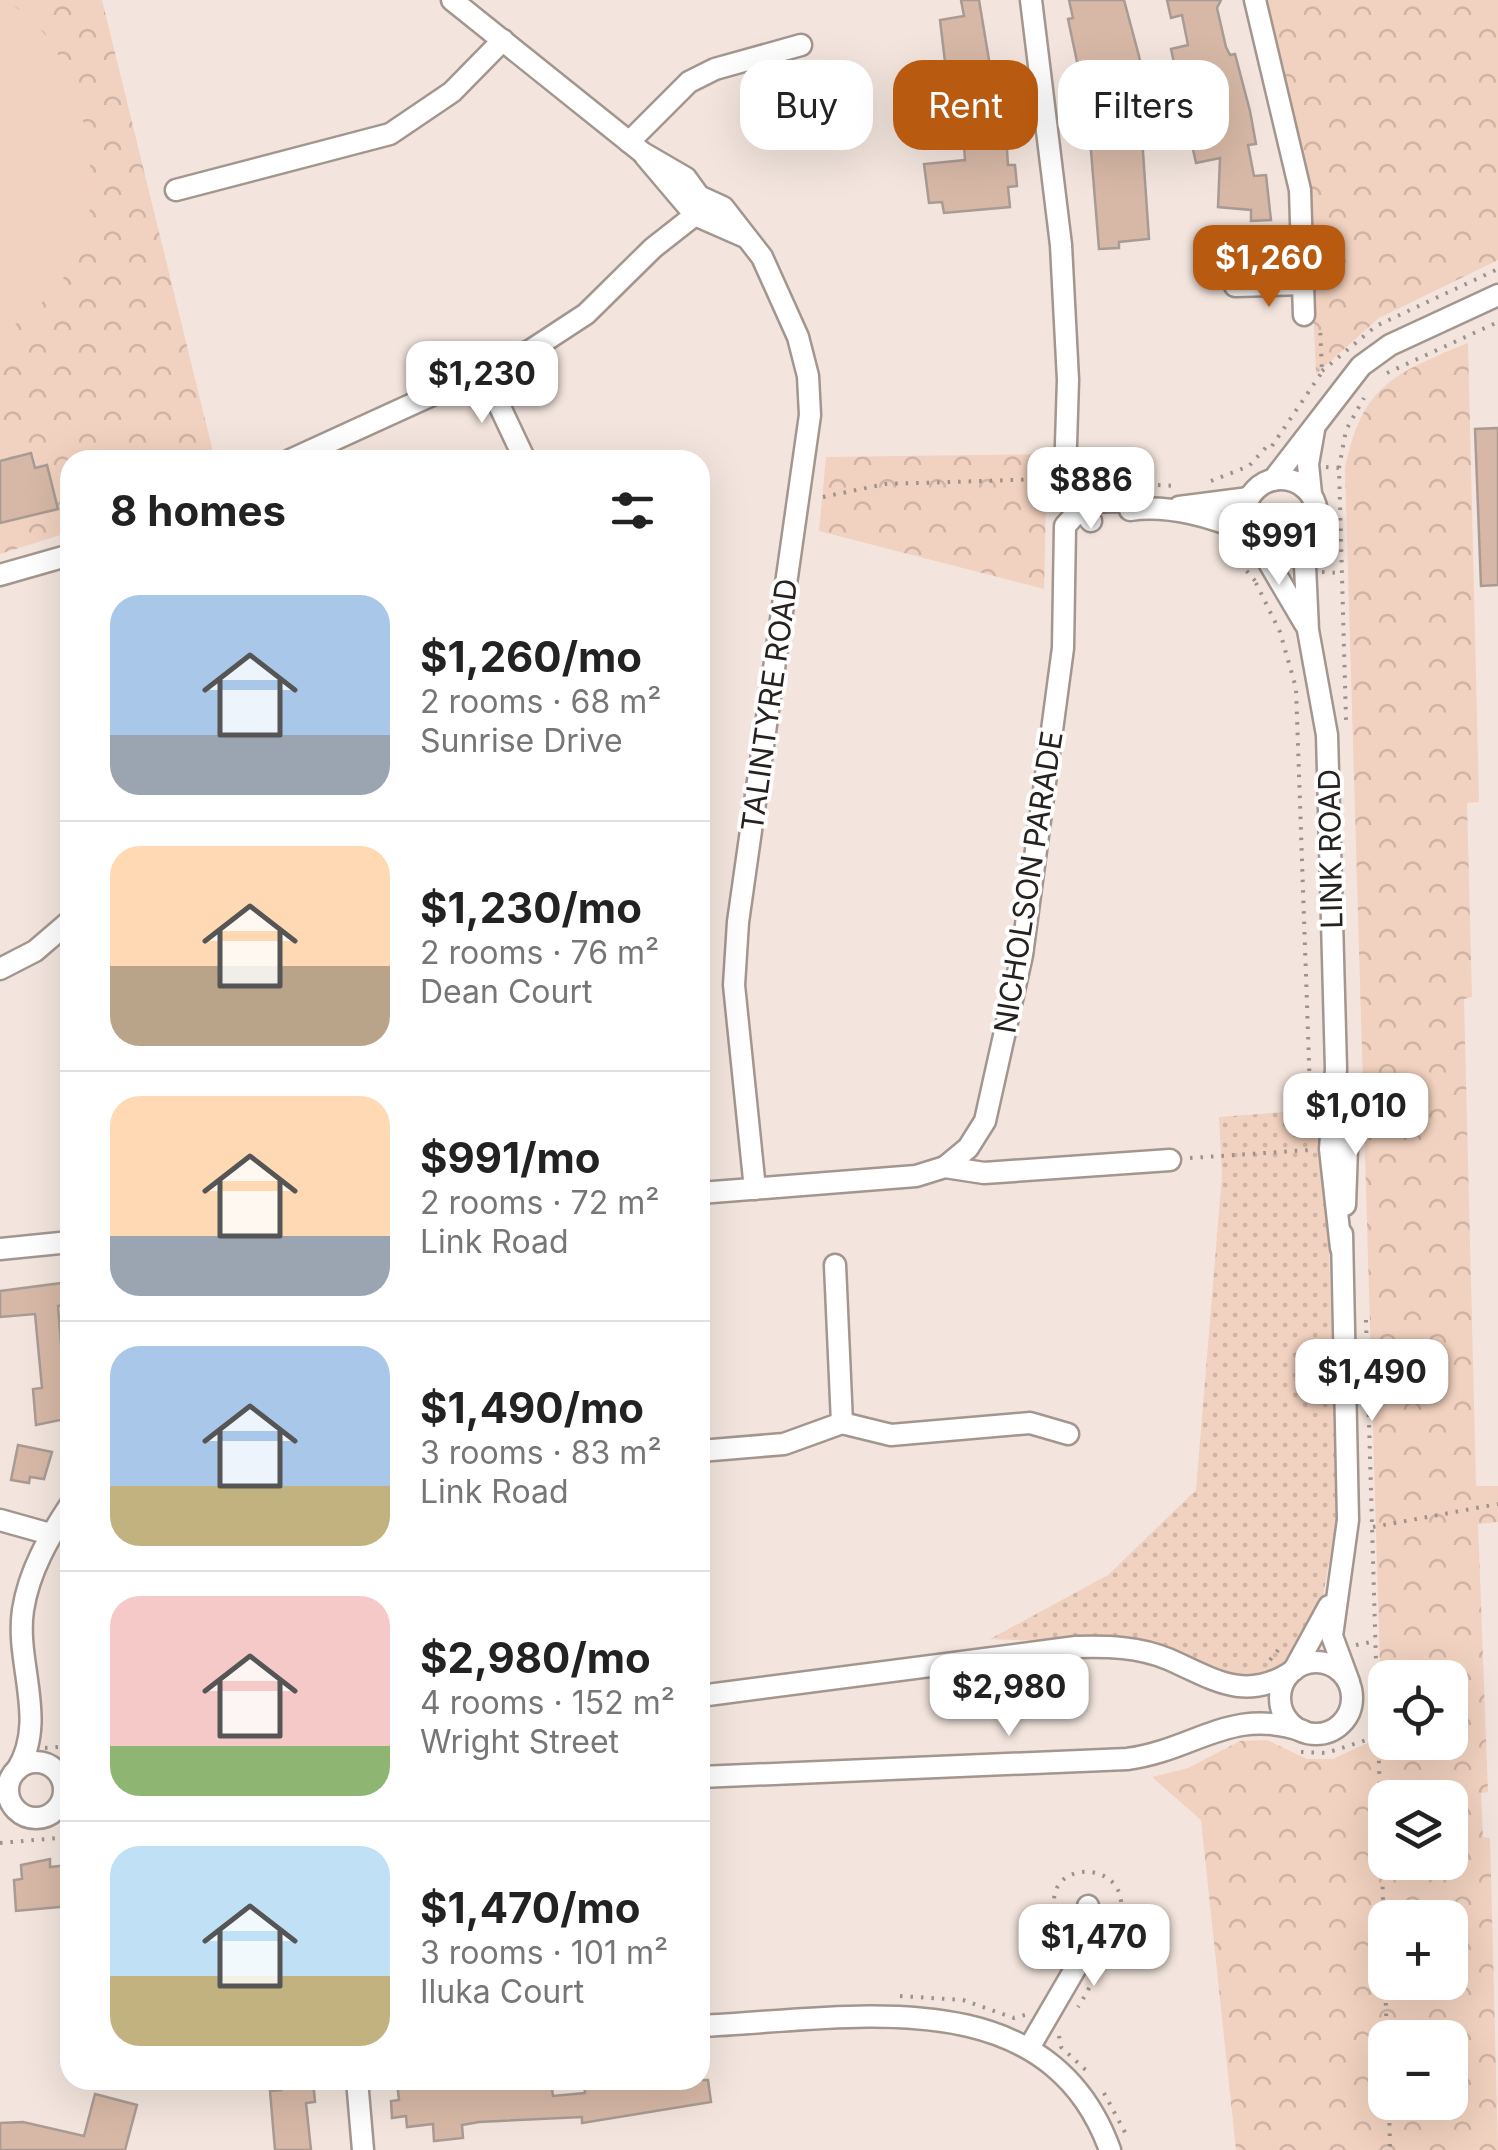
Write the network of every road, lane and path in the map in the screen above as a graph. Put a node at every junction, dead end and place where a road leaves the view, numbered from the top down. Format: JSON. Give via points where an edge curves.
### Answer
{"nodes":[{"id":1,"x":452,"y":0,"type":"edge"},
{"id":2,"x":1031,"y":0,"type":"edge"},
{"id":3,"x":1255,"y":0,"type":"edge"},
{"id":4,"x":503,"y":40,"type":"junction"},
{"id":5,"x":802,"y":46,"type":"dead end"},
{"id":6,"x":636,"y":147,"type":"junction"},
{"id":7,"x":176,"y":190,"type":"dead end"},
{"id":8,"x":693,"y":205,"type":"junction"},
{"id":9,"x":1302,"y":284,"type":"junction"},
{"id":10,"x":1235,"y":286,"type":"dead end"},
{"id":11,"x":1498,"y":295,"type":"edge"},
{"id":12,"x":1304,"y":315,"type":"dead end"},
{"id":13,"x":1498,"y":322,"type":"edge"},
{"id":14,"x":484,"y":371,"type":"junction"},
{"id":15,"x":1384,"y":376,"type":"dead end"},
{"id":16,"x":1365,"y":396,"type":"dead end"},
{"id":17,"x":1314,"y":428,"type":"junction"},
{"id":18,"x":1269,"y":444,"type":"dead end"},
{"id":19,"x":312,"y":450,"type":"edge"},
{"id":20,"x":520,"y":450,"type":"edge"},
{"id":21,"x":1340,"y":468,"type":"dead end"},
{"id":22,"x":1087,"y":472,"type":"dead end"},
{"id":23,"x":1047,"y":479,"type":"dead end"},
{"id":24,"x":1273,"y":480,"type":"junction"},
{"id":25,"x":1108,"y":483,"type":"dead end"},
{"id":26,"x":1119,"y":484,"type":"dead end"},
{"id":27,"x":1178,"y":486,"type":"dead end"},
{"id":28,"x":1198,"y":486,"type":"dead end"},
{"id":29,"x":1310,"y":494,"type":"junction"},
{"id":30,"x":823,"y":497,"type":"dead end"},
{"id":31,"x":1249,"y":498,"type":"junction"},
{"id":32,"x":1152,"y":509,"type":"junction"},
{"id":33,"x":1086,"y":511,"type":"junction"},
{"id":34,"x":1253,"y":538,"type":"junction"},
{"id":35,"x":1304,"y":544,"type":"junction"},
{"id":36,"x":60,"y":558,"type":"edge"},
{"id":37,"x":0,"y":576,"type":"edge"},
{"id":38,"x":1256,"y":583,"type":"dead end"},
{"id":39,"x":1308,"y":630,"type":"junction"},
{"id":40,"x":60,"y":930,"type":"edge"},
{"id":41,"x":0,"y":969,"type":"edge"},
{"id":42,"x":1170,"y":1160,"type":"joint"},
{"id":43,"x":946,"y":1168,"type":"junction"},
{"id":44,"x":755,"y":1189,"type":"junction"},
{"id":45,"x":710,"y":1192,"type":"edge"},
{"id":46,"x":60,"y":1243,"type":"edge"},
{"id":47,"x":0,"y":1249,"type":"edge"},
{"id":48,"x":834,"y":1265,"type":"dead end"},
{"id":49,"x":842,"y":1423,"type":"junction"},
{"id":50,"x":1068,"y":1434,"type":"dead end"},
{"id":51,"x":710,"y":1450,"type":"edge"},
{"id":52,"x":1498,"y":1504,"type":"edge"},
{"id":53,"x":60,"y":1519,"type":"edge"},
{"id":54,"x":0,"y":1520,"type":"edge"},
{"id":55,"x":1373,"y":1527,"type":"dead end"},
{"id":56,"x":50,"y":1534,"type":"junction"},
{"id":57,"x":1336,"y":1594,"type":"junction"},
{"id":58,"x":1376,"y":1641,"type":"dead end"},
{"id":59,"x":1309,"y":1646,"type":"junction"},
{"id":60,"x":1334,"y":1648,"type":"junction"},
{"id":61,"x":1292,"y":1672,"type":"junction"},
{"id":62,"x":1348,"y":1682,"type":"junction"},
{"id":63,"x":1258,"y":1687,"type":"junction"},
{"id":64,"x":710,"y":1695,"type":"edge"},
{"id":65,"x":30,"y":1713,"type":"junction"},
{"id":66,"x":1368,"y":1740,"type":"edge"},
{"id":67,"x":1300,"y":1741,"type":"junction"},
{"id":68,"x":58,"y":1769,"type":"edge"},
{"id":69,"x":10,"y":1774,"type":"edge"},
{"id":70,"x":710,"y":1777,"type":"edge"},
{"id":71,"x":0,"y":1809,"type":"edge"},
{"id":72,"x":60,"y":1809,"type":"edge"},
{"id":73,"x":24,"y":1816,"type":"junction"},
{"id":74,"x":60,"y":1838,"type":"edge"},
{"id":75,"x":0,"y":1843,"type":"edge"},
{"id":76,"x":1088,"y":1906,"type":"dead end"},
{"id":77,"x":710,"y":2026,"type":"edge"},
{"id":78,"x":1028,"y":2048,"type":"junction"},
{"id":79,"x":358,"y":2090,"type":"edge"},
{"id":80,"x":1389,"y":2120,"type":"edge"},
{"id":81,"x":363,"y":2150,"type":"edge"},
{"id":82,"x":1110,"y":2150,"type":"edge"},
{"id":83,"x":1390,"y":2150,"type":"edge"}],
"edges":[{"from":1,"to":4,"type":"street","name":"TALINTYRE ROAD"},
{"from":2,"to":33,"type":"street","via":[[1061,246],[1067,485]]},
{"from":3,"to":9,"type":"street","via":[[1300,190]]},
{"from":4,"to":6,"type":"street","name":"TALINTYRE ROAD"},
{"from":4,"to":7,"type":"street","via":[[452,92],[390,134]]},
{"from":5,"to":6,"type":"street","via":[[690,82]]},
{"from":6,"to":8,"type":"street","name":"TALINTYRE ROAD","via":[[686,178]]},
{"from":8,"to":14,"type":"street","via":[[586,314]]},
{"from":8,"to":44,"type":"street","name":"TALINTYRE ROAD","via":[[723,207],[762,257],[808,376],[810,414],[738,922],[734,985]]},
{"from":9,"to":10,"type":"street"},
{"from":9,"to":12,"type":"street"},
{"from":11,"to":17,"type":"street","via":[[1390,345],[1338,390]]},
{"from":13,"to":15,"type":"path"},
{"from":14,"to":19,"type":"street"},
{"from":14,"to":20,"type":"street"},
{"from":16,"to":21,"type":"path","via":[[1346,430]]},
{"from":17,"to":24,"type":"street"},
{"from":17,"to":29,"type":"street"},
{"from":18,"to":28,"type":"path","via":[[1248,466]]},
{"from":22,"to":25,"type":"path","via":[[1096,483]]},
{"from":23,"to":30,"type":"path","via":[[885,484]]},
{"from":24,"to":29,"type":"street","via":[[1294,481]]},
{"from":24,"to":31,"type":"street"},
{"from":26,"to":27,"type":"path"},
{"from":29,"to":35,"type":"street","via":[[1316,526]]},
{"from":31,"to":32,"type":"street"},
{"from":31,"to":34,"type":"street","via":[[1245,509]]},
{"from":32,"to":33,"type":"street"},
{"from":32,"to":34,"type":"street","via":[[1222,522]]},
{"from":33,"to":43,"type":"street","name":"NICHOLSON PARADE","via":[[1065,581],[1054,721],[1022,955],[985,1121]]},
{"from":34,"to":35,"type":"street","via":[[1281,552]]},
{"from":34,"to":39,"type":"street","name":"LINK ROAD"},
{"from":35,"to":39,"type":"street","name":"LINK ROAD"},
{"from":36,"to":37,"type":"street"},
{"from":38,"to":42,"type":"path","via":[[1296,688],[1311,1150]]},
{"from":39,"to":57,"type":"street","name":"LINK ROAD","via":[[1328,735],[1336,1069],[1347,1148],[1342,1248],[1348,1520]]},
{"from":40,"to":41,"type":"street"},
{"from":42,"to":43,"type":"street","via":[[984,1173]]},
{"from":43,"to":44,"type":"street"},
{"from":44,"to":45,"type":"street"},
{"from":46,"to":47,"type":"street"},
{"from":48,"to":49,"type":"street"},
{"from":49,"to":50,"type":"street","via":[[891,1435],[1030,1424]]},
{"from":49,"to":51,"type":"street","via":[[784,1444]]},
{"from":52,"to":55,"type":"path"},
{"from":53,"to":56,"type":"street"},
{"from":54,"to":56,"type":"street"},
{"from":56,"to":65,"type":"street","via":[[23,1613]]},
{"from":57,"to":59,"type":"street","name":"LINK ROAD"},
{"from":57,"to":60,"type":"street","name":"LINK ROAD"},
{"from":58,"to":60,"type":"path"},
{"from":59,"to":61,"type":"street","name":"LINK ROAD"},
{"from":59,"to":63,"type":"path","via":[[1288,1636],[1272,1659],[1255,1668]]},
{"from":60,"to":62,"type":"street","name":"LINK ROAD"},
{"from":61,"to":62,"type":"street","via":[[1324,1663]]},
{"from":61,"to":63,"type":"street"},
{"from":61,"to":67,"type":"street","via":[[1281,1705]]},
{"from":62,"to":67,"type":"street","via":[[1352,1701],[1345,1720]]},
{"from":63,"to":64,"type":"street","via":[[1214,1683],[1167,1659],[1107,1646]]},
{"from":65,"to":68,"type":"street"},
{"from":65,"to":69,"type":"street","via":[[27,1750]]},
{"from":66,"to":67,"type":"path","via":[[1326,1753]]},
{"from":67,"to":70,"type":"street","via":[[1273,1722],[1242,1721],[1167,1751],[1108,1760]]},
{"from":68,"to":69,"type":"street","via":[[32,1762]]},
{"from":69,"to":73,"type":"street","via":[[9,1797]]},
{"from":71,"to":73,"type":"street"},
{"from":72,"to":73,"type":"street","via":[[44,1818]]},
{"from":74,"to":75,"type":"path"},
{"from":76,"to":78,"type":"street","via":[[1082,1957]]},
{"from":77,"to":78,"type":"street","via":[[928,2017],[982,2026]]},
{"from":78,"to":82,"type":"street","via":[[1086,2103]]},
{"from":79,"to":81,"type":"street"},
{"from":80,"to":83,"type":"path"}]}
